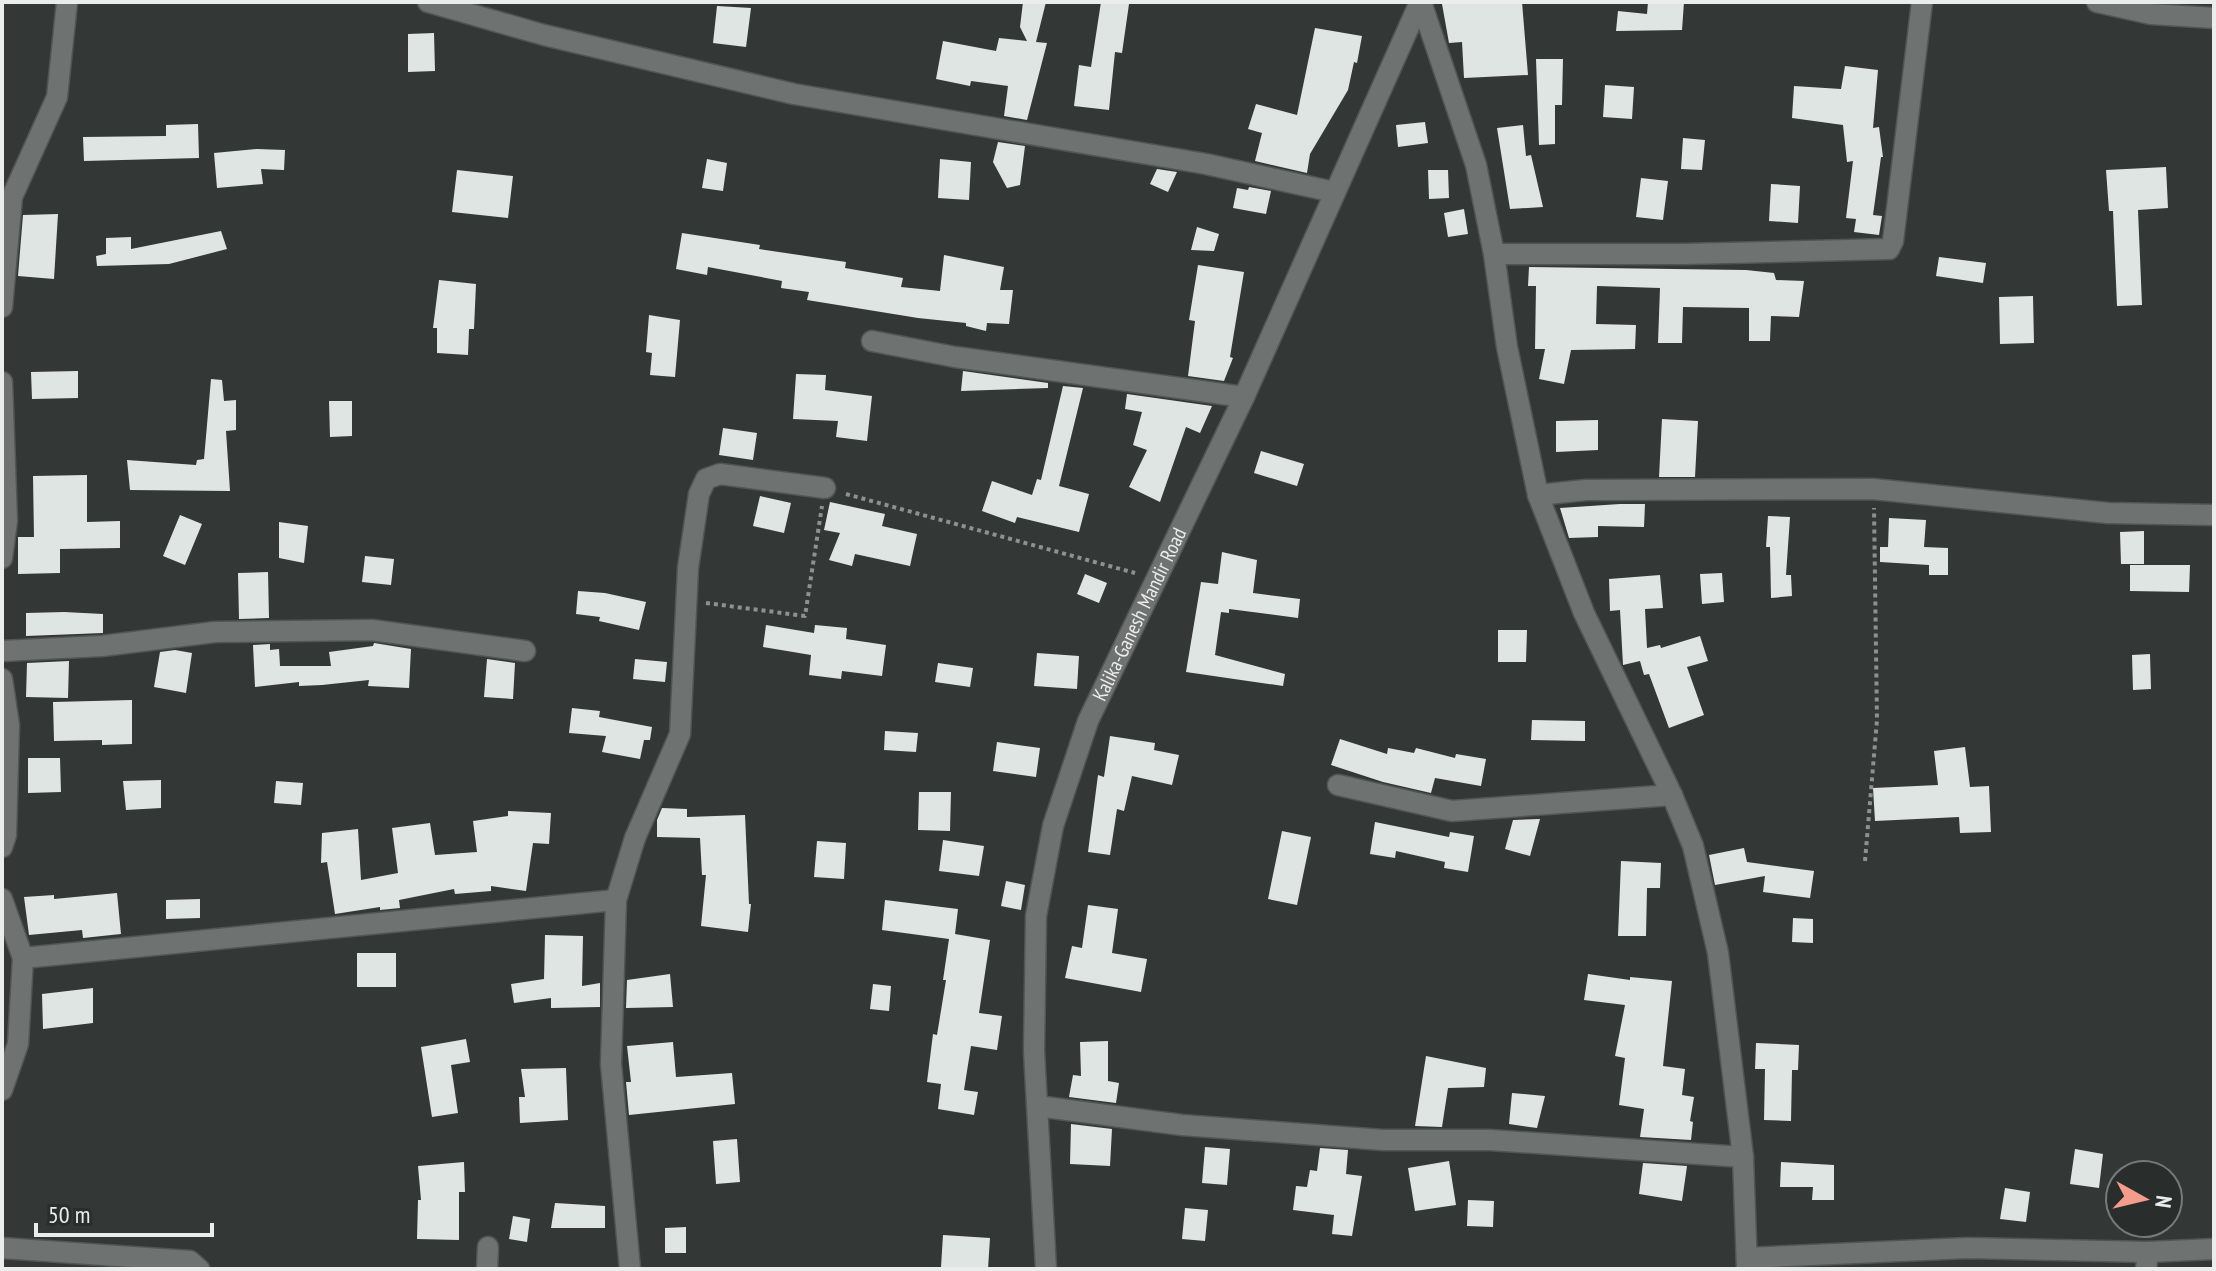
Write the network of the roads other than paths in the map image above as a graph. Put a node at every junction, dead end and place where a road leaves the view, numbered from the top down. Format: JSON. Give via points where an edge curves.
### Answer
{"nodes":[{"id":1,"x":67,"y":2,"type":"edge"},
{"id":2,"x":428,"y":2,"type":"edge"},
{"id":3,"x":1421,"y":2,"type":"edge"},
{"id":4,"x":1922,"y":2,"type":"edge"},
{"id":5,"x":2097,"y":2,"type":"edge"},
{"id":6,"x":2214,"y":18,"type":"edge"},
{"id":7,"x":1334,"y":192,"type":"junction"},
{"id":8,"x":1494,"y":254,"type":"junction"},
{"id":9,"x":2,"y":307,"type":"edge"},
{"id":10,"x":872,"y":341,"type":"dead end"},
{"id":11,"x":2,"y":382,"type":"edge"},
{"id":12,"x":1244,"y":397,"type":"junction"},
{"id":13,"x":825,"y":488,"type":"road end"},
{"id":14,"x":1538,"y":495,"type":"junction"},
{"id":15,"x":2214,"y":515,"type":"edge"},
{"id":16,"x":2,"y":558,"type":"edge"},
{"id":17,"x":2,"y":651,"type":"edge"},
{"id":18,"x":525,"y":651,"type":"dead end"},
{"id":19,"x":2,"y":679,"type":"edge"},
{"id":20,"x":1338,"y":785,"type":"dead end"},
{"id":21,"x":1672,"y":795,"type":"junction"},
{"id":22,"x":2,"y":847,"type":"edge"},
{"id":23,"x":2,"y":899,"type":"edge"},
{"id":24,"x":616,"y":900,"type":"junction"},
{"id":25,"x":23,"y":958,"type":"junction"},
{"id":26,"x":2,"y":1090,"type":"edge"},
{"id":27,"x":1037,"y":1106,"type":"junction"},
{"id":28,"x":1743,"y":1157,"type":"junction"},
{"id":29,"x":488,"y":1247,"type":"dead end"},
{"id":30,"x":2,"y":1248,"type":"edge"},
{"id":31,"x":2214,"y":1249,"type":"edge"},
{"id":32,"x":2147,"y":1260,"type":"edge"},
{"id":33,"x":1747,"y":1263,"type":"edge"},
{"id":34,"x":199,"y":1269,"type":"edge"},
{"id":35,"x":487,"y":1269,"type":"edge"},
{"id":36,"x":630,"y":1269,"type":"edge"},
{"id":37,"x":1046,"y":1269,"type":"edge"}],
"edges":[{"from":1,"to":9,"type":"street","via":[[57,97],[12,197]]},
{"from":2,"to":7,"type":"street","via":[[794,94],[1206,164]]},
{"from":3,"to":7,"type":"street","name":"Kalika-Ganesh Mandir Road"},
{"from":3,"to":8,"type":"street","via":[[1476,165]]},
{"from":4,"to":8,"type":"street","via":[[1889,249]]},
{"from":5,"to":6,"type":"street","via":[[2151,14]]},
{"from":7,"to":12,"type":"street","name":"Kalika-Ganesh Mandir Road"},
{"from":8,"to":14,"type":"street"},
{"from":10,"to":12,"type":"street"},
{"from":11,"to":16,"type":"street","via":[[7,521]]},
{"from":12,"to":27,"type":"street","name":"Kalika-Ganesh Mandir Road","via":[[1088,721],[1053,826],[1036,916]]},
{"from":13,"to":24,"type":"street","via":[[720,474],[706,479],[688,568],[680,734],[635,838]]},
{"from":14,"to":15,"type":"street","via":[[1586,490],[1873,489],[2108,513]]},
{"from":14,"to":21,"type":"street","via":[[1584,613]]},
{"from":17,"to":18,"type":"street","via":[[215,632],[372,630]]},
{"from":19,"to":22,"type":"street","via":[[9,725]]},
{"from":20,"to":21,"type":"street","via":[[1467,812]]},
{"from":21,"to":28,"type":"street","via":[[1693,846],[1718,953]]},
{"from":23,"to":25,"type":"street"},
{"from":24,"to":25,"type":"street"},
{"from":24,"to":36,"type":"street","via":[[611,1064]]},
{"from":25,"to":26,"type":"street","via":[[18,1044]]},
{"from":27,"to":28,"type":"street","via":[[1182,1125],[1352,1138],[1490,1140]]},
{"from":27,"to":37,"type":"street","name":"Kalika-Ganesh Mandir Road"},
{"from":28,"to":33,"type":"street"},
{"from":29,"to":35,"type":"street"},
{"from":30,"to":34,"type":"street","via":[[190,1261]]},
{"from":31,"to":32,"type":"street"},
{"from":32,"to":33,"type":"street","via":[[1968,1248]]}]}
